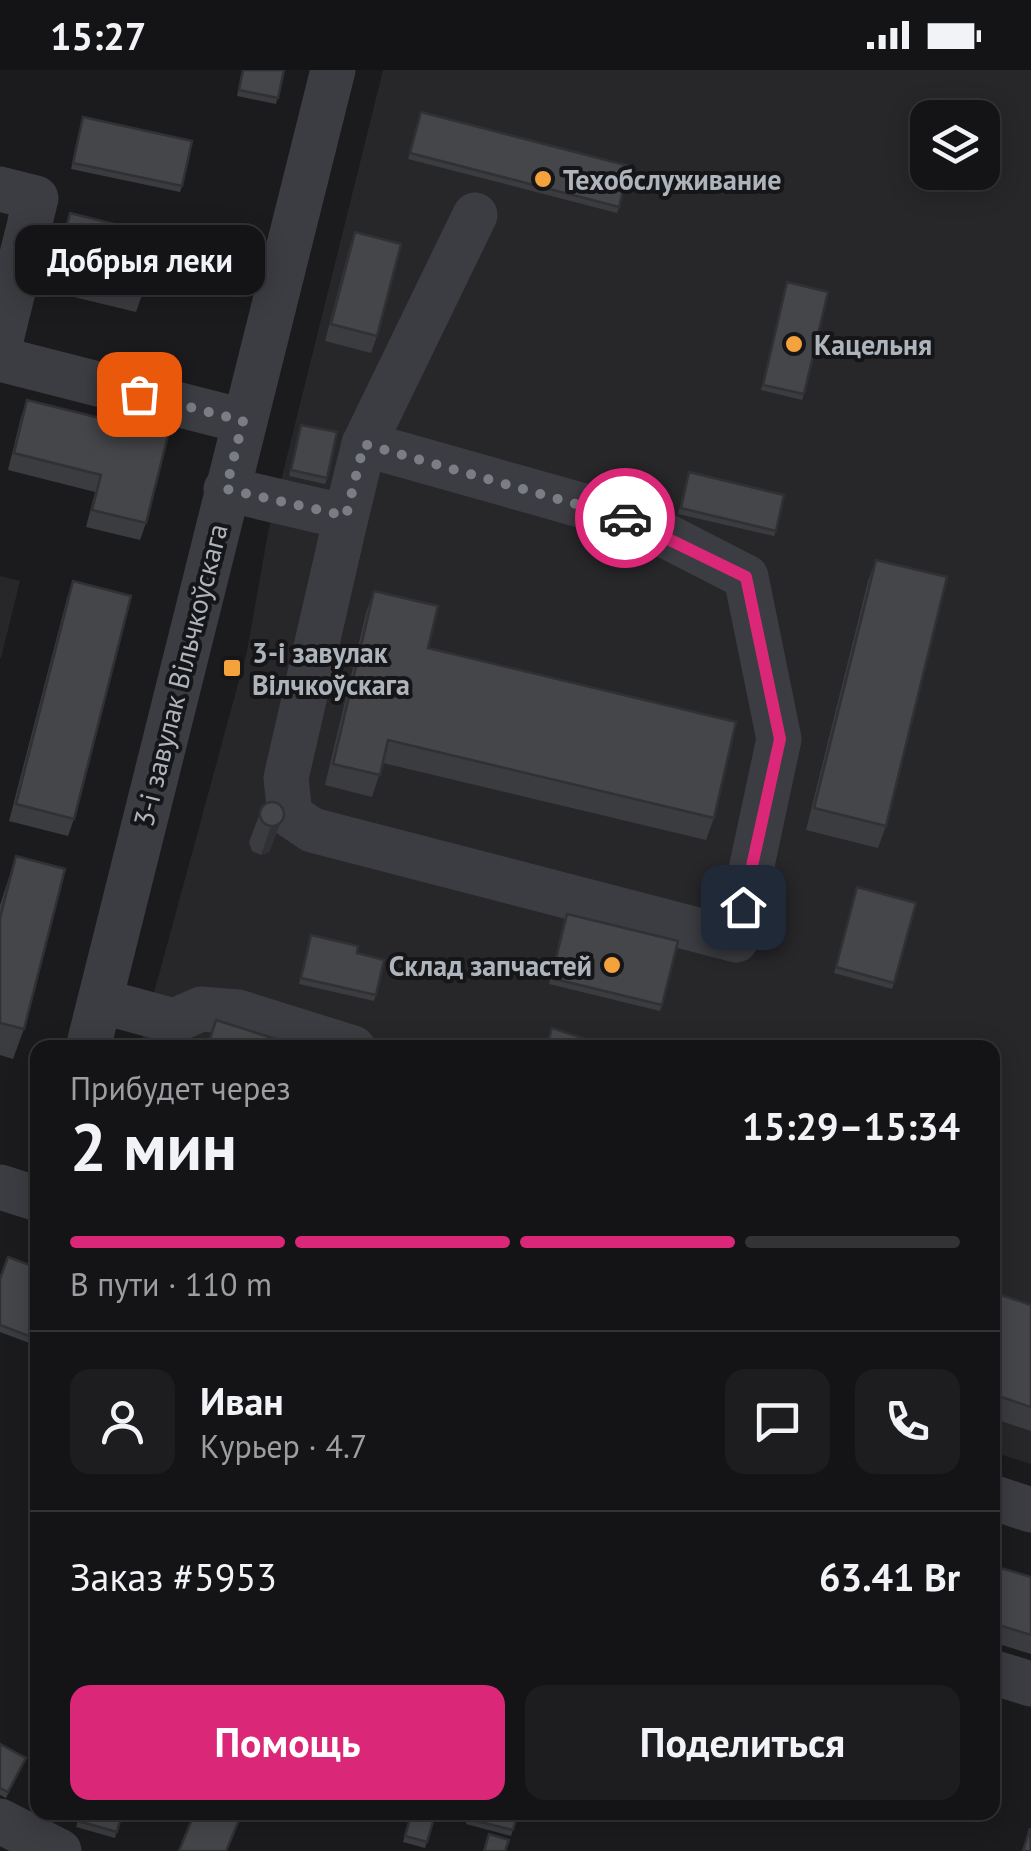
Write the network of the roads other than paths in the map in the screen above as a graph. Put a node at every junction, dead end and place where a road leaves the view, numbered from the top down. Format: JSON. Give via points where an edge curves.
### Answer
{"nodes":[{"id":1,"x":333,"y":70,"type":"edge"},
{"id":2,"x":0,"y":189,"type":"edge"},
{"id":3,"x":475,"y":214,"type":"dead end"},
{"id":4,"x":0,"y":344,"type":"edge"},
{"id":5,"x":0,"y":359,"type":"edge"},
{"id":6,"x":243,"y":421,"type":"junction"},
{"id":7,"x":364,"y":444,"type":"junction"},
{"id":8,"x":226,"y":489,"type":"junction"},
{"id":9,"x":346,"y":516,"type":"junction"},
{"id":10,"x":100,"y":1001,"type":"junction"},
{"id":11,"x":173,"y":1034,"type":"edge"},
{"id":12,"x":90,"y":1040,"type":"edge"},
{"id":13,"x":327,"y":1040,"type":"edge"},
{"id":14,"x":0,"y":1187,"type":"edge"},
{"id":15,"x":30,"y":1196,"type":"edge"},
{"id":16,"x":1000,"y":1500,"type":"edge"},
{"id":17,"x":1031,"y":1510,"type":"edge"},
{"id":18,"x":1000,"y":1674,"type":"edge"},
{"id":19,"x":1031,"y":1684,"type":"edge"},
{"id":20,"x":0,"y":1821,"type":"edge"},
{"id":21,"x":59,"y":1851,"type":"edge"}],
"edges":[{"from":1,"to":6,"type":"street","name":"3-і завулак Вільчкоўскага"},
{"from":2,"to":4,"type":"street","via":[[36,198]]},
{"from":3,"to":7,"type":"street"},
{"from":5,"to":6,"type":"street"},
{"from":6,"to":8,"type":"street","name":"3-і завулак Вільчкоўскага"},
{"from":7,"to":9,"type":"street"},
{"from":7,"to":9,"type":"street","via":[[638,521],[746,577],[780,739],[736,940],[312,830],[290,816],[286,778]]},
{"from":8,"to":9,"type":"street"},
{"from":8,"to":10,"type":"street","name":"3-і завулак Вільчкоўскага"},
{"from":10,"to":11,"type":"street"},
{"from":10,"to":12,"type":"street","name":"3-і завулак Вільчкоўскага"},
{"from":11,"to":13,"type":"street","via":[[201,1010],[238,1012]]},
{"from":14,"to":15,"type":"street"},
{"from":16,"to":17,"type":"street"},
{"from":18,"to":19,"type":"street"},
{"from":20,"to":21,"type":"street"}]}
